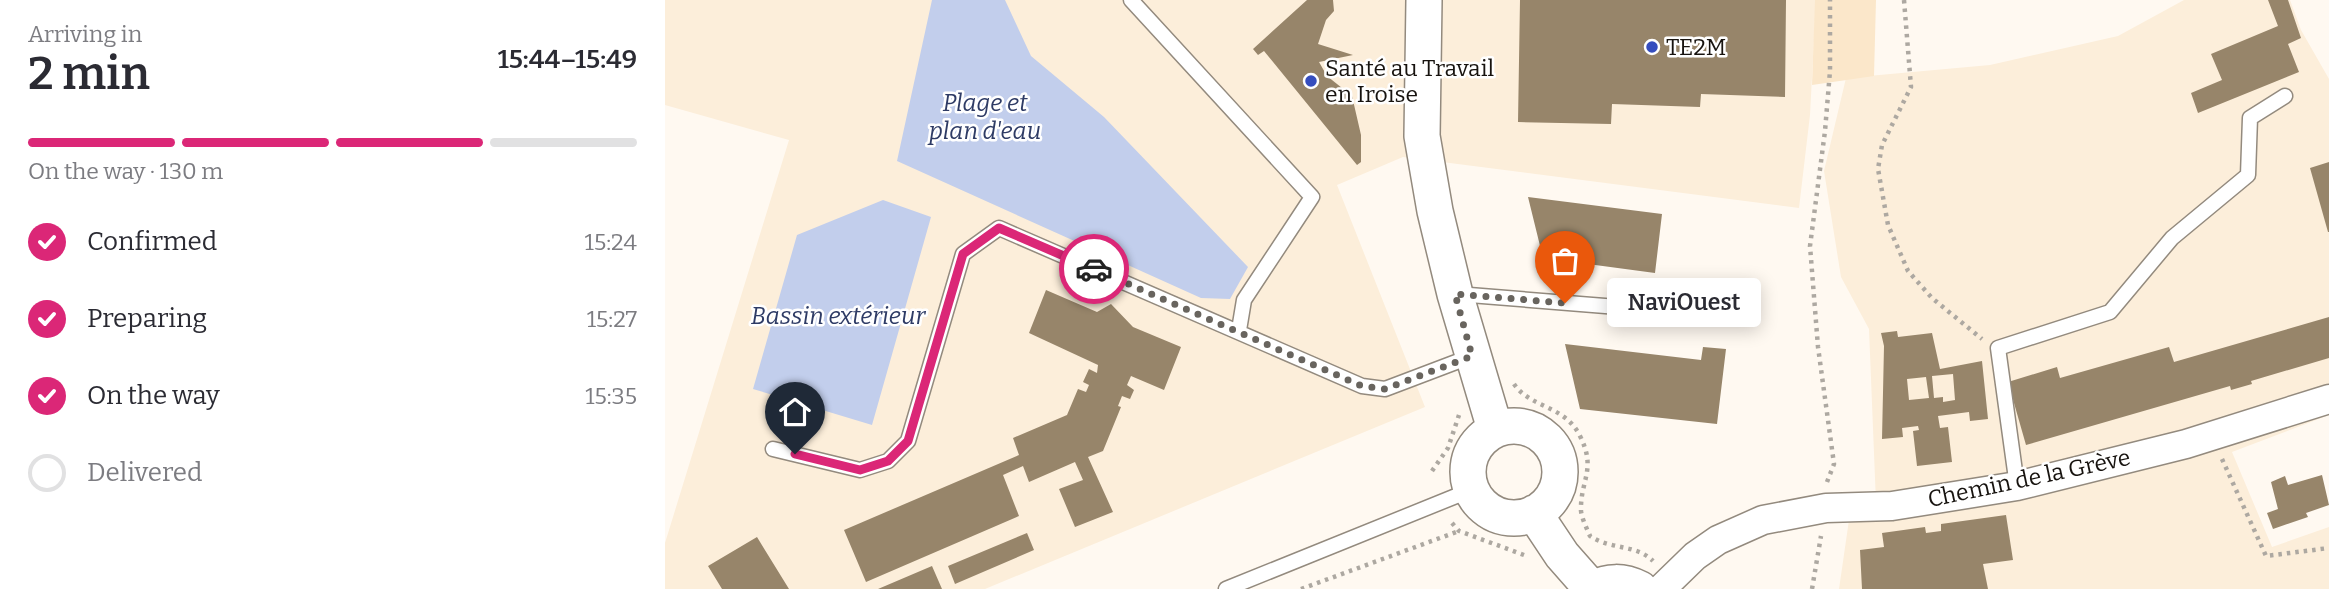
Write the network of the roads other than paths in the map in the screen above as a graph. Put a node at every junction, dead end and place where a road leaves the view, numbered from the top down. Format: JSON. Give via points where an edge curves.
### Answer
{"nodes":[{"id":1,"x":1131,"y":0,"type":"edge"},
{"id":2,"x":1424,"y":0,"type":"edge"},
{"id":3,"x":2285,"y":96,"type":"dead end"},
{"id":4,"x":1455,"y":294,"type":"junction"},
{"id":5,"x":1680,"y":312,"type":"dead end"},
{"id":6,"x":1239,"y":330,"type":"junction"},
{"id":7,"x":1472,"y":356,"type":"junction"},
{"id":8,"x":2329,"y":399,"type":"edge"},
{"id":9,"x":1495,"y":429,"type":"junction"},
{"id":10,"x":773,"y":449,"type":"dead end"},
{"id":11,"x":2017,"y":486,"type":"junction"},
{"id":12,"x":1471,"y":490,"type":"junction"},
{"id":13,"x":1534,"y":513,"type":"junction"},
{"id":14,"x":1226,"y":589,"type":"edge"},
{"id":15,"x":1591,"y":589,"type":"edge"},
{"id":16,"x":1640,"y":589,"type":"edge"},
{"id":17,"x":1661,"y":589,"type":"edge"}],
"edges":[{"from":1,"to":6,"type":"lane","via":[[1312,197],[1244,300]]},
{"from":2,"to":4,"type":"street","via":[[1422,136]]},
{"from":3,"to":11,"type":"lane","via":[[2250,118],[2248,175],[2172,238],[2110,312],[1998,348]]},
{"from":4,"to":5,"type":"lane"},
{"from":4,"to":7,"type":"street"},
{"from":6,"to":7,"type":"lane","via":[[1362,386],[1385,389]]},
{"from":6,"to":10,"type":"lane","via":[[999,228],[963,254],[908,441],[888,461],[860,470]]},
{"from":7,"to":9,"type":"street"},
{"from":8,"to":11,"type":"street","name":"Chemin de la Grève","via":[[2212,436]]},
{"from":9,"to":12,"type":"street","via":[[1474,448],[1468,461]]},
{"from":9,"to":13,"type":"street","via":[[1527,427],[1552,445],[1559,460],[1556,491]]},
{"from":11,"to":17,"type":"street","name":"Chemin de la Grève","via":[[1892,506],[1825,508],[1763,520],[1732,531],[1695,556]]},
{"from":12,"to":13,"type":"street","via":[[1491,512],[1513,517]]},
{"from":12,"to":14,"type":"lane"},
{"from":13,"to":15,"type":"street"},
{"from":15,"to":16,"type":"street","via":[[1623,582]]}]}
